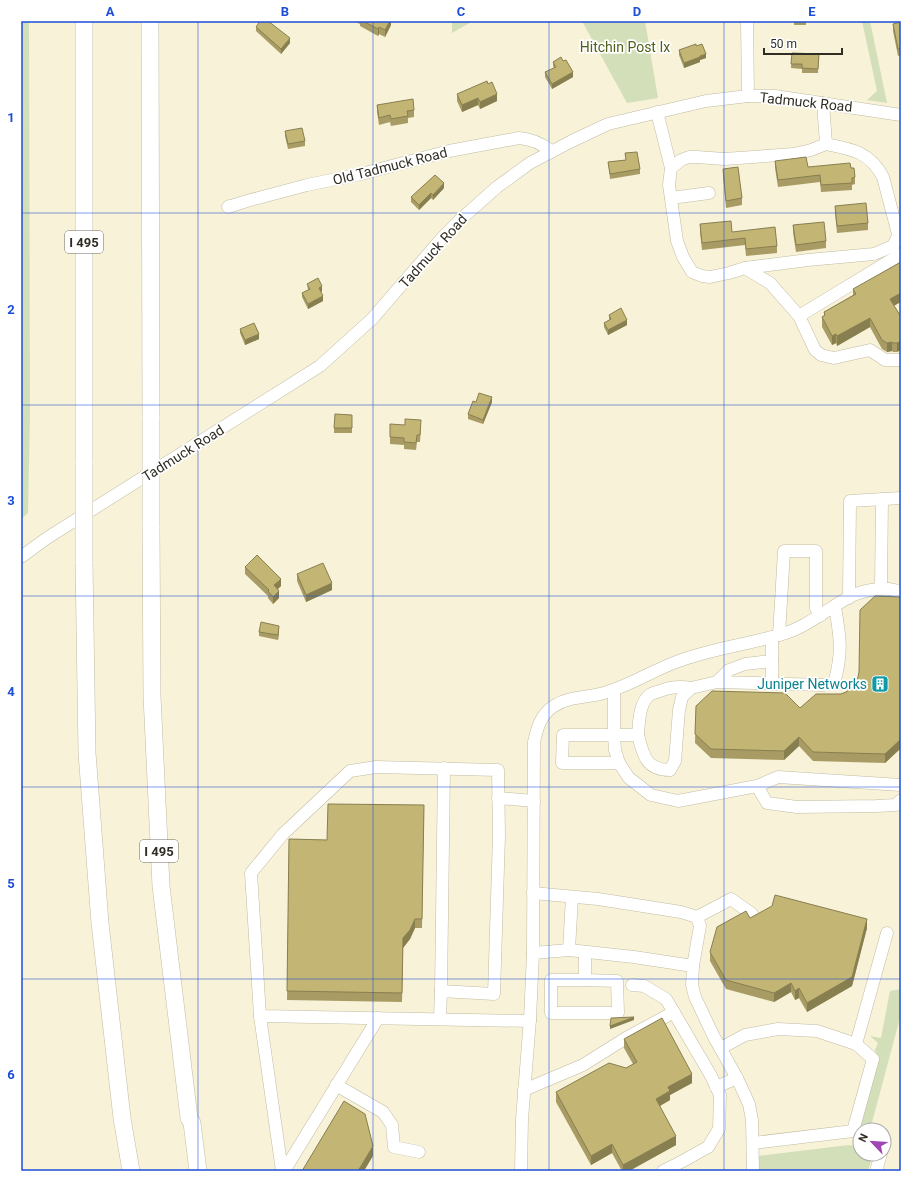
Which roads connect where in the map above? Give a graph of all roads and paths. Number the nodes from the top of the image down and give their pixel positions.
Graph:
1 (84, 21) edge
2 (150, 21) edge
3 (747, 21) edge
4 (748, 96) junction
5 (823, 103) junction
6 (657, 112) junction
7 (901, 115) edge
8 (826, 144) junction
9 (552, 151) junction
10 (671, 168) junction
11 (709, 193) dead end
12 (671, 198) junction
13 (229, 206) dead end
14 (899, 239) edge
15 (901, 254) edge
16 (745, 268) junction
17 (799, 316) junction
18 (901, 360) edge
19 (901, 498) edge
20 (882, 499) junction
21 (21, 557) edge
22 (881, 589) junction
23 (901, 593) edge
24 (848, 598) junction
25 (835, 607) junction
26 (820, 616) junction
27 (775, 636) junction
28 (772, 661) junction
29 (717, 682) junction
30 (772, 683) junction
31 (691, 688) junction
32 (614, 690) junction
33 (638, 735) junction
34 (614, 736) junction
35 (619, 763) junction
36 (444, 768) junction
37 (901, 785) edge
38 (757, 786) junction
39 (498, 798) junction
40 (901, 800) edge
41 (534, 801) junction
42 (533, 893) junction
43 (572, 897) junction
44 (752, 914) dead end
45 (697, 918) junction
46 (887, 933) dead end
47 (569, 950) junction
48 (586, 952) junction
49 (533, 953) junction
50 (693, 966) junction
51 (585, 980) junction
52 (632, 985) dead end
53 (441, 991) junction
54 (674, 1012) junction
55 (260, 1016) junction
56 (378, 1018) junction
57 (440, 1019) junction
58 (530, 1021) junction
59 (856, 1044) junction
60 (721, 1048) junction
61 (738, 1078) junction
62 (336, 1085) junction
63 (716, 1087) junction
64 (524, 1090) junction
65 (753, 1143) junction
66 (419, 1152) dead end
67 (131, 1171) edge
68 (198, 1171) edge
69 (283, 1171) edge
70 (521, 1171) edge
71 (663, 1171) edge
72 (753, 1171) edge

1 - 67 highway, I 495, bridge
2 - 68 highway, I 495, bridge
3 - 4 street
4 - 5 street, Tadmuck Road
4 - 6 street, Tadmuck Road
5 - 7 street, Tadmuck Road
5 - 8 street
6 - 9 street, Tadmuck Road
6 - 10 street
8 - 10 street
8 - 14 street
9 - 13 street, Old Tadmuck Road
9 - 21 street, Tadmuck Road
10 - 12 street
11 - 12 street
12 - 16 street
14 - 16 street
15 - 17 street
16 - 17 street
17 - 18 street
19 - 20 street
20 - 22 street
20 - 24 street
22 - 23 street
22 - 24 street
24 - 25 street
25 - 26 street
25 - 30 street
26 - 27 street
26 - 27 street
27 - 28 street
27 - 32 street
28 - 29 street
28 - 30 street
29 - 30 street
29 - 31 street
31 - 33 street
31 - 33 street
32 - 34 street
32 - 41 street
33 - 34 street
34 - 35 street
34 - 35 street
35 - 38 street
36 - 39 street
36 - 53 street
36 - 55 street
37 - 38 street
38 - 40 street
39 - 41 street
39 - 53 street
41 - 42 street
42 - 43 street
42 - 49 street
43 - 45 street
43 - 47 street
44 - 45 street
45 - 50 street
46 - 59 street
47 - 48 street
47 - 49 street
48 - 50 street
48 - 51 street
49 - 58 street
50 - 60 street
51 - 51 street
52 - 54 street
53 - 57 street
54 - 63 street
54 - 64 street
55 - 56 street
55 - 69 street
56 - 57 street
56 - 62 street
57 - 58 street
58 - 64 street
59 - 60 street
59 - 65 street
60 - 61 street
61 - 63 street
61 - 65 street
62 - 66 street
62 - 69 street
63 - 71 street
64 - 70 street
65 - 72 street

